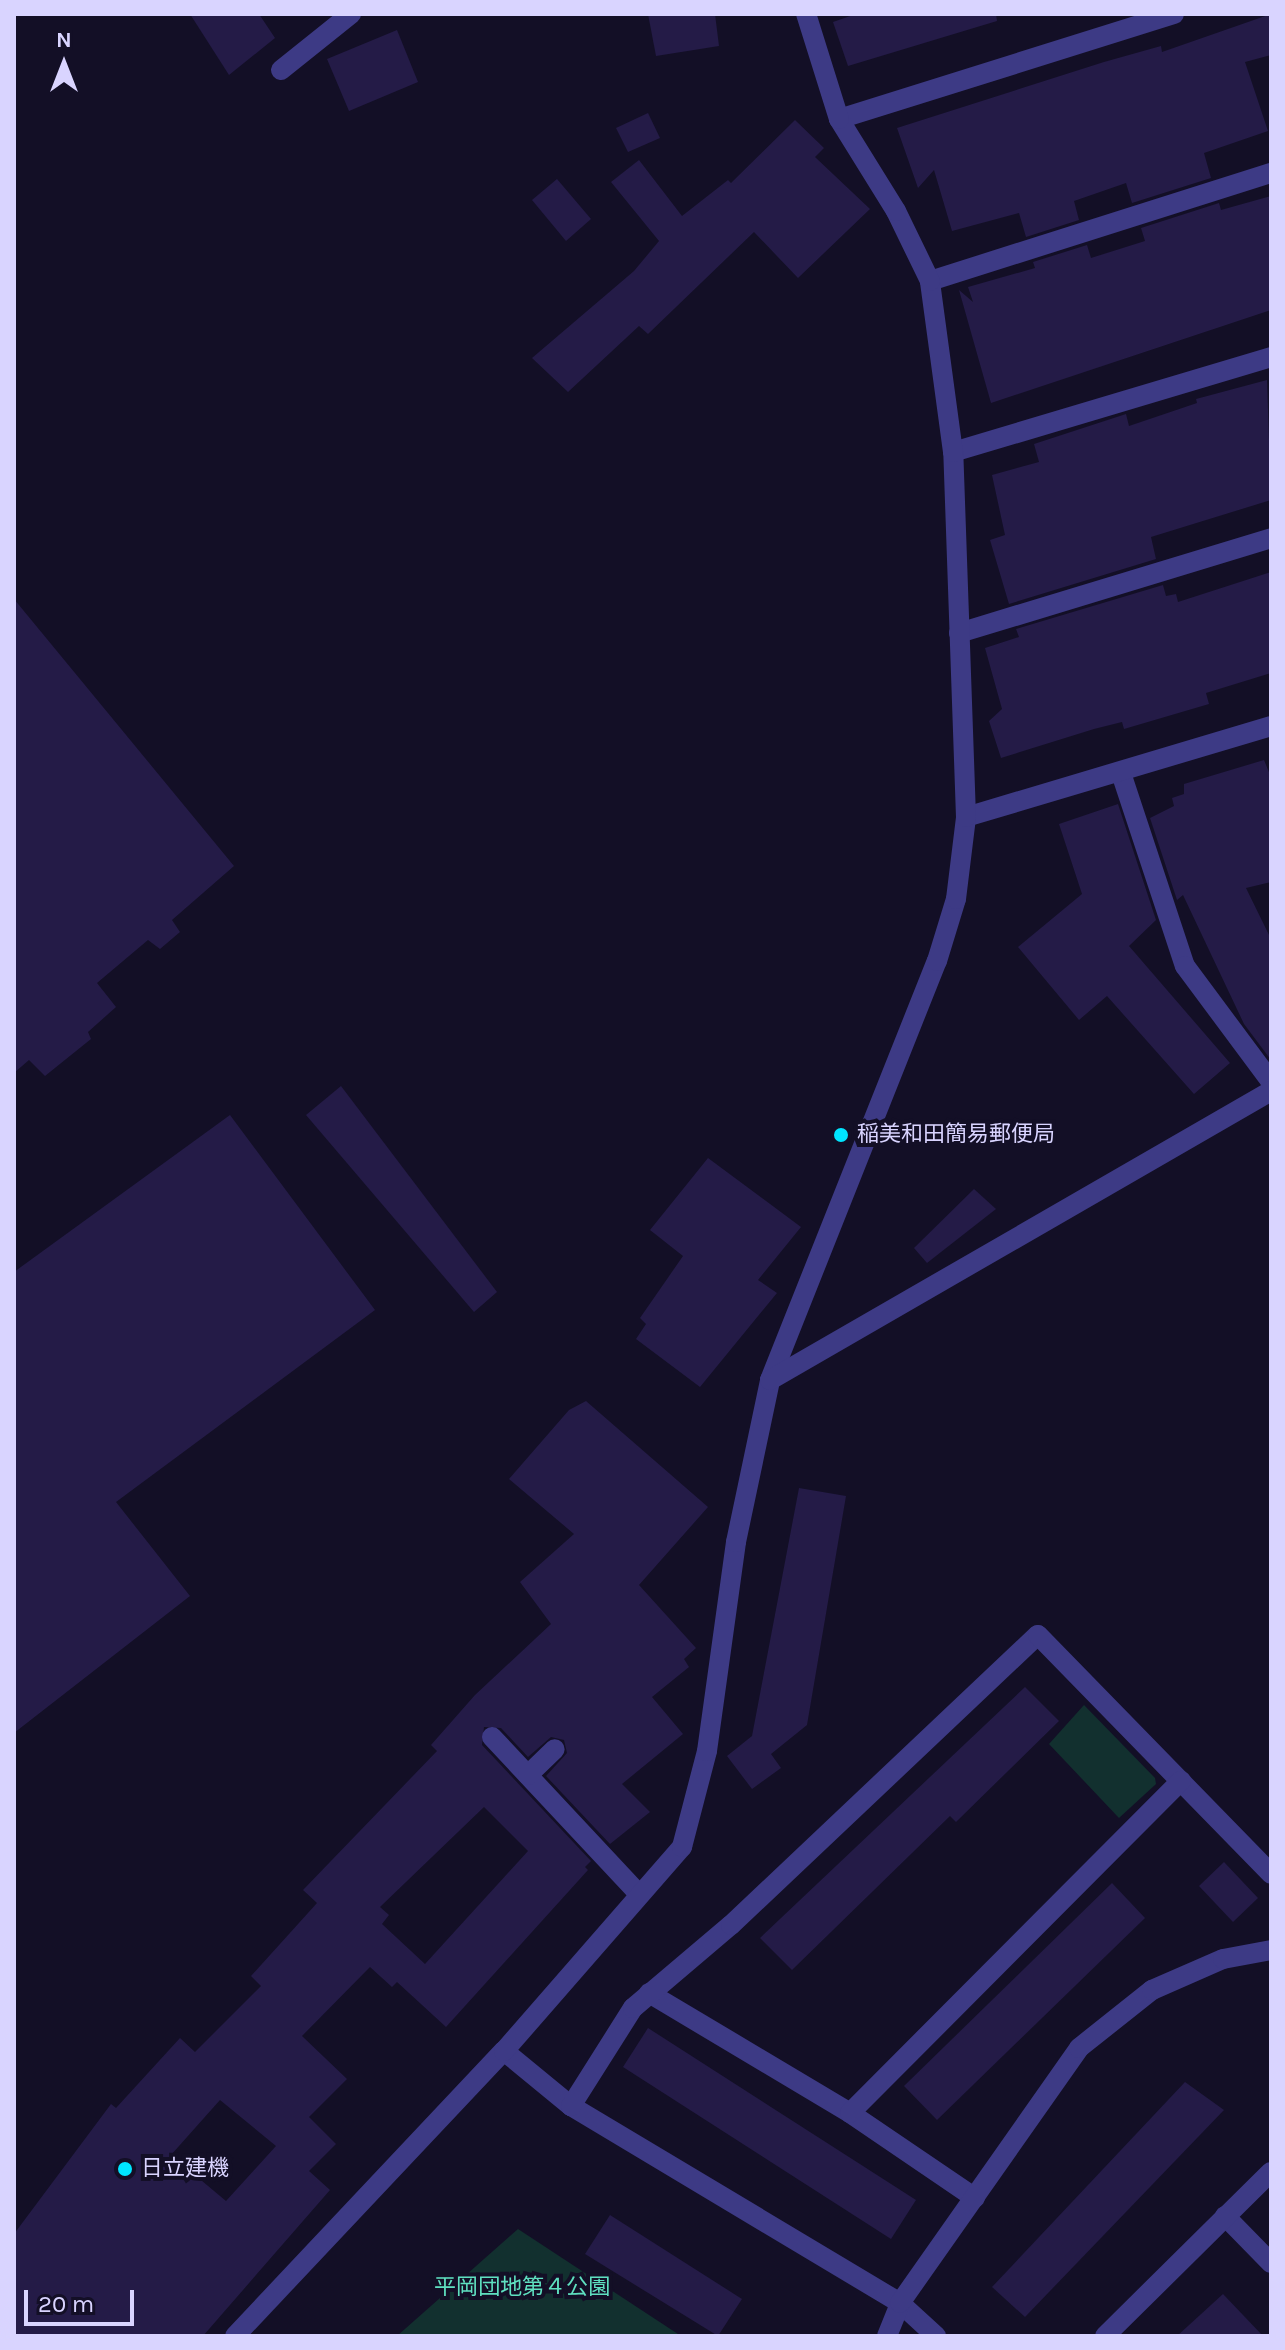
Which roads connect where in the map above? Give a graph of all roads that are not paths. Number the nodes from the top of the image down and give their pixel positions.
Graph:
1 (351, 14) edge
2 (806, 14) edge
3 (1174, 14) edge
4 (281, 70) dead end
5 (839, 119) junction
6 (1271, 173) edge
7 (930, 281) junction
8 (1271, 357) edge
9 (953, 452) junction
10 (1271, 538) edge
11 (959, 633) junction
12 (1271, 726) edge
13 (1121, 773) junction
14 (966, 817) junction
15 (1271, 1082) edge
16 (1271, 1091) edge
17 (770, 1380) junction
18 (492, 1737) dead end
19 (555, 1749) dead end
20 (528, 1775) junction
21 (1181, 1781) junction
22 (1271, 1874) edge
23 (640, 1895) junction
24 (1271, 1950) edge
25 (649, 1993) junction
26 (504, 2051) junction
27 (571, 2106) junction
28 (850, 2113) junction
29 (1271, 2172) edge
30 (975, 2198) junction
31 (1225, 2216) junction
32 (1271, 2263) edge
33 (900, 2303) junction
34 (235, 2336) edge
35 (887, 2336) edge
36 (936, 2336) edge
37 (1105, 2336) edge

1 - 4 street
2 - 5 street
3 - 5 street
5 - 7 street
6 - 7 street
7 - 9 street
8 - 9 street
9 - 11 street
10 - 11 street
11 - 14 street
12 - 13 street
13 - 14 street
13 - 15 street
14 - 17 street
16 - 17 street
17 - 23 street
18 - 20 street
19 - 20 street
20 - 23 street
21 - 22 street
21 - 25 street
21 - 28 street
23 - 26 street
24 - 30 street
25 - 27 street
25 - 28 street
26 - 27 street
26 - 34 street
27 - 33 street
28 - 30 street
29 - 31 street
30 - 33 street
31 - 32 street
31 - 37 street
33 - 35 street
33 - 36 street

